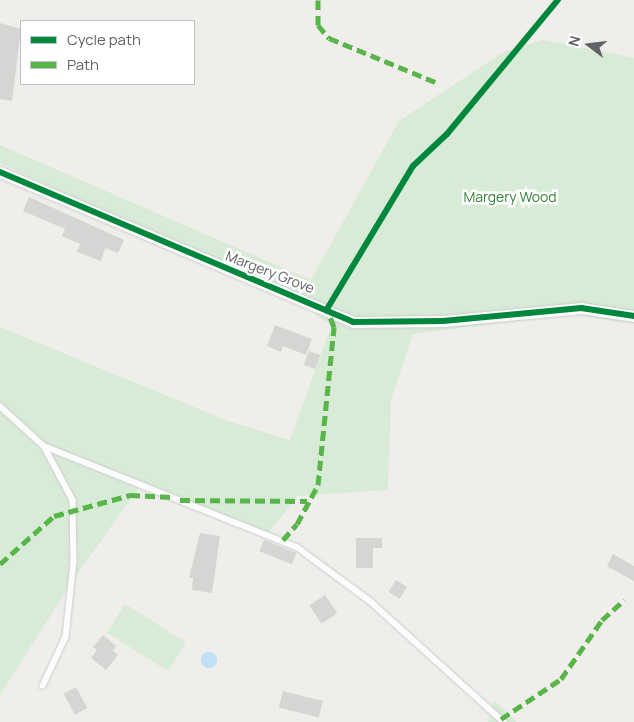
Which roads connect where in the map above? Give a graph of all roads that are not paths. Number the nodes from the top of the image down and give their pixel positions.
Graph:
1 (0, 172) edge
2 (634, 316) edge
3 (0, 406) edge
4 (44, 446) junction
5 (43, 686) dead end
6 (504, 722) edge

1 - 2 street, Margery Grove
3 - 4 lane
4 - 5 lane
4 - 6 lane

